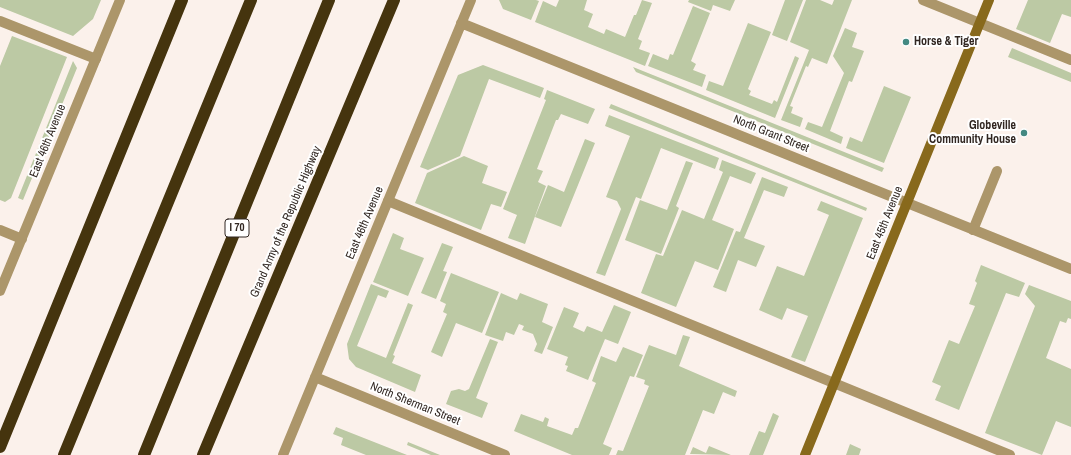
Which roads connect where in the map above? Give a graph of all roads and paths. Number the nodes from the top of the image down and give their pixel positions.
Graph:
1 (120, 0) edge
2 (182, 0) edge
3 (251, 0) edge
4 (329, 0) edge
5 (394, 0) edge
6 (471, 0) edge
7 (923, 0) edge
8 (989, 0) edge
9 (0, 21) edge
10 (461, 23) junction
11 (980, 23) junction
12 (96, 58) junction
13 (1071, 60) edge
14 (997, 171) dead end
15 (388, 201) junction
16 (907, 203) junction
17 (0, 230) edge
18 (973, 230) junction
19 (22, 239) junction
20 (1071, 269) edge
21 (0, 292) edge
22 (315, 377) junction
23 (29, 378) junction
24 (834, 383) junction
25 (0, 432) edge
26 (0, 447) edge
27 (64, 455) edge
28 (144, 455) edge
29 (203, 455) edge
30 (283, 455) edge
31 (504, 455) edge
32 (805, 455) edge
33 (1010, 455) edge

1 - 12 street, East 46th Avenue
2 - 23 highway
3 - 27 highway
4 - 28 highway, I 70
5 - 29 highway, Grand Army of the Republic Highway
6 - 10 street, East 46th Avenue
7 - 11 street
8 - 11 street, East 45th Avenue
9 - 12 street
10 - 15 street, East 46th Avenue
10 - 16 street, North Grant Street
11 - 13 street
11 - 16 street, East 45th Avenue
12 - 19 street, East 46th Avenue
14 - 18 street
15 - 22 street, East 46th Avenue
15 - 24 street
16 - 18 street, North Grant Street
16 - 24 street, East 45th Avenue
17 - 19 street
18 - 20 street, North Grant Street
19 - 21 street, East 46th Avenue
22 - 30 street, East 46th Avenue
22 - 31 street, North Sherman Street
23 - 25 highway
23 - 26 highway
24 - 32 street, East 45th Avenue
24 - 33 street

